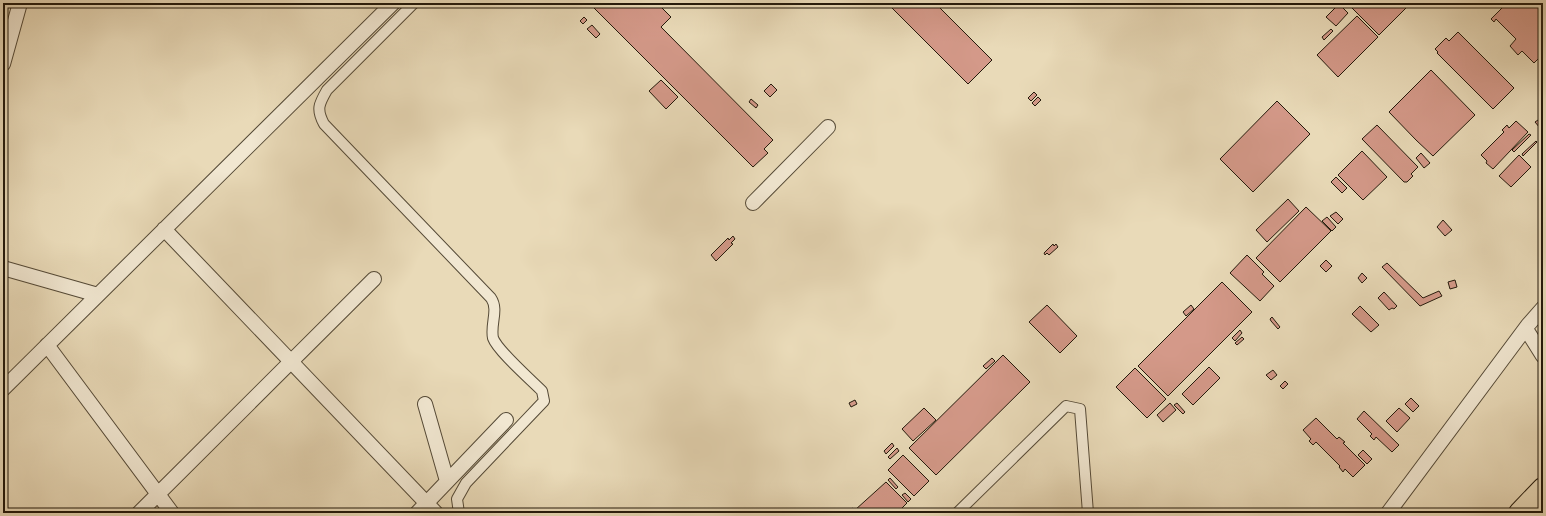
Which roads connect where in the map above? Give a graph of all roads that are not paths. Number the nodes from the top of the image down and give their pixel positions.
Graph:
1 (20, 3) edge
2 (393, 3) edge
3 (414, 3) edge
4 (3, 64) edge
5 (828, 126) dead end
6 (753, 203) dead end
7 (164, 229) junction
8 (3, 268) edge
9 (374, 279) dead end
10 (98, 295) junction
11 (1543, 308) edge
12 (1526, 328) junction
13 (47, 345) junction
14 (1543, 356) edge
15 (291, 361) junction
16 (3, 389) edge
17 (425, 404) dead end
18 (506, 420) dead end
19 (447, 482) junction
20 (1543, 489) edge
21 (158, 494) junction
22 (426, 510) edge
23 (138, 513) edge
24 (172, 513) edge
25 (459, 513) edge
26 (957, 513) edge
27 (1088, 513) edge
28 (1388, 513) edge
29 (1520, 513) edge

1 - 4 street
2 - 7 street
3 - 25 street
5 - 6 street
7 - 10 street
7 - 15 street
8 - 10 street
9 - 15 street
10 - 13 street
11 - 12 street
12 - 14 street
12 - 28 street
13 - 16 street
13 - 21 street
15 - 21 street
15 - 22 street
17 - 19 street
18 - 19 street
19 - 22 street
20 - 29 main road
21 - 23 street
21 - 24 street
26 - 27 street

